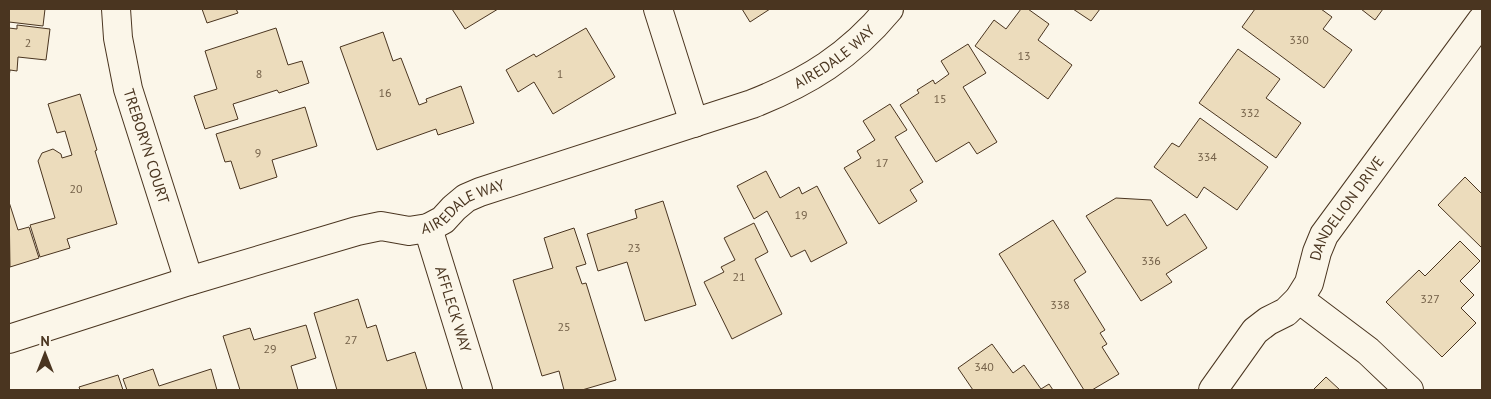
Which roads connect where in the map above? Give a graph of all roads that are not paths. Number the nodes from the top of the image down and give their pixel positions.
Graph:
1 (116, 9) edge
2 (658, 9) edge
3 (889, 9) edge
4 (1482, 20) edge
5 (694, 123) junction
6 (428, 228) junction
7 (190, 281) junction
8 (1299, 299) junction
9 (9, 339) edge
10 (478, 390) edge
11 (1213, 390) edge
12 (1409, 390) edge

1 - 7 street, TREBORYN COURT
2 - 5 street
3 - 5 street, AIREDALE WAY
4 - 8 street, DANDELION DRIVE
5 - 6 street, AIREDALE WAY
6 - 7 street, AIREDALE WAY
6 - 10 street, AFFLECK WAY
7 - 9 street, AIREDALE WAY
8 - 11 street, DANDELION DRIVE
8 - 12 street

